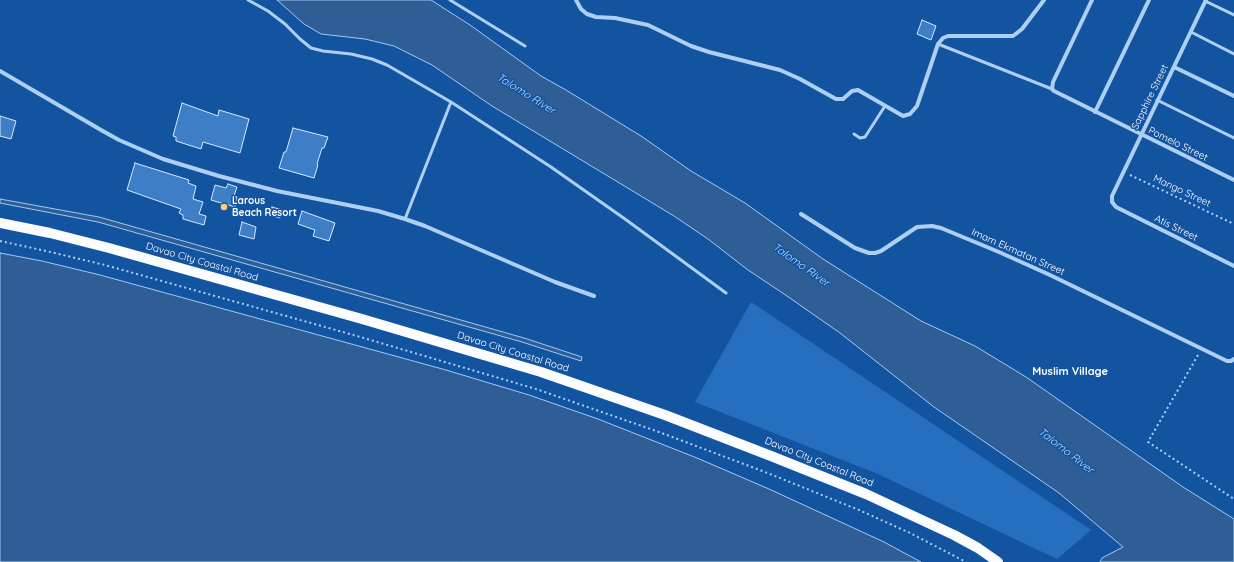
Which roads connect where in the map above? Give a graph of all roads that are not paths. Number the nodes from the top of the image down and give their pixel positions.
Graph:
1 (248, 0) edge
2 (450, 0) edge
3 (576, 0) edge
4 (1044, 0) edge
5 (1092, 0) edge
6 (1149, 0) edge
7 (1206, 1) edge
8 (1234, 15) edge
9 (1191, 32) junction
10 (938, 44) junction
11 (525, 46) dead end
12 (1234, 54) edge
13 (1174, 67) junction
14 (0, 71) edge
15 (1052, 89) junction
16 (1234, 96) edge
17 (1157, 100) junction
18 (451, 102) junction
19 (886, 106) junction
20 (1095, 112) junction
21 (854, 134) dead end
22 (1141, 134) junction
23 (1234, 138) edge
24 (1234, 180) edge
25 (1112, 202) joint
26 (801, 214) dead end
27 (405, 219) junction
28 (0, 223) edge
29 (1234, 266) edge
30 (726, 293) dead end
31 (594, 296) dead end
32 (1232, 360) edge
33 (998, 562) edge

1 - 18 lane
2 - 11 lane
3 - 19 street
4 - 10 street
5 - 15 street
6 - 20 street
7 - 8 lane
7 - 9 street, Sapphire Street
9 - 12 lane
9 - 13 street, Sapphire Street
10 - 15 lane
10 - 19 street
13 - 16 street
13 - 17 street, Sapphire Street
14 - 27 street
15 - 20 street, Pomelo Street
17 - 22 street, Sapphire Street
17 - 23 lane
18 - 27 lane
18 - 30 lane
19 - 21 lane
20 - 22 street, Pomelo Street
22 - 24 street, Pomelo Street
22 - 25 street, Sapphire Street
25 - 29 street, Atis Street
26 - 32 street, Imam Ekmatan Street
27 - 31 street
28 - 33 main road, Davao City Coastal Road

